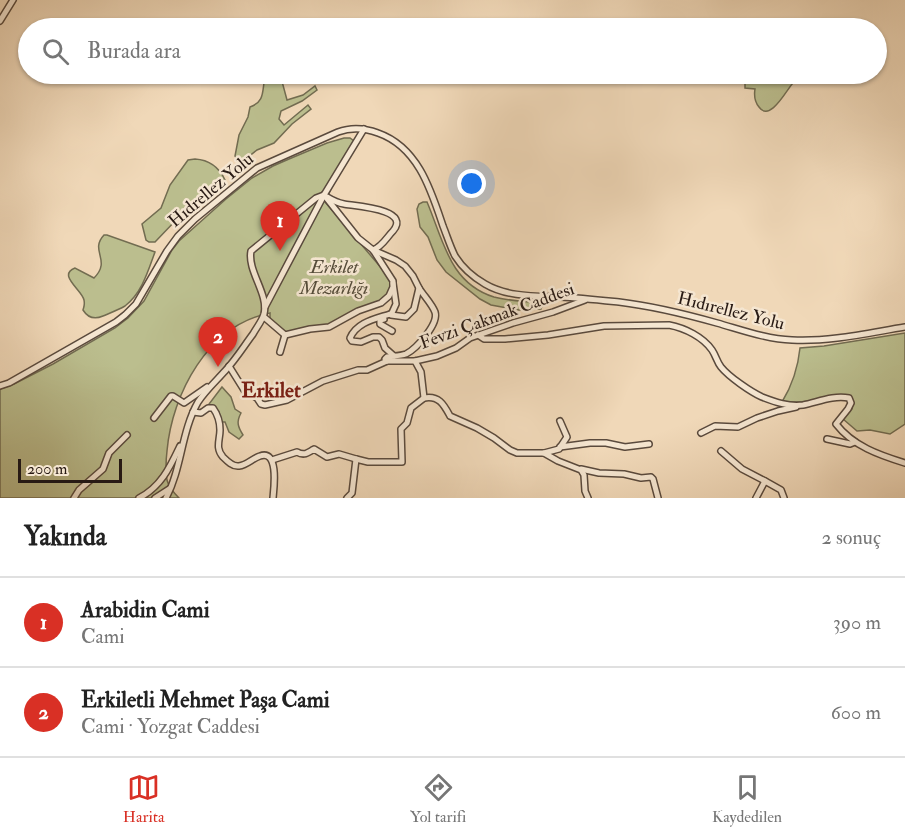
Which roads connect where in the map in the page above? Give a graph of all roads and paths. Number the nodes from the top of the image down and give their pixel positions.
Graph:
1 (14, 0) edge
2 (0, 21) edge
3 (364, 129) junction
4 (324, 195) junction
5 (373, 250) junction
6 (393, 283) junction
7 (419, 288) junction
8 (586, 299) junction
9 (265, 307) junction
10 (414, 309) junction
11 (391, 315) junction
12 (264, 317) junction
13 (414, 320) dead end
14 (905, 327) edge
15 (392, 331) dead end
16 (285, 335) junction
17 (478, 335) junction
18 (280, 352) dead end
19 (394, 356) junction
20 (387, 361) junction
21 (415, 361) junction
22 (229, 366) junction
23 (0, 386) edge
24 (210, 386) junction
25 (424, 398) junction
26 (802, 405) junction
27 (193, 412) junction
28 (154, 418) dead end
29 (560, 421) dead end
30 (701, 433) dead end
31 (128, 435) dead end
32 (827, 439) dead end
33 (184, 440) junction
34 (855, 442) junction
35 (649, 444) dead end
36 (560, 447) junction
37 (721, 451) dead end
38 (544, 453) junction
39 (356, 459) junction
40 (272, 460) junction
41 (905, 463) edge
42 (579, 470) junction
43 (765, 481) junction
44 (171, 488) junction
45 (74, 498) edge
46 (140, 498) edge
47 (155, 498) edge
48 (166, 498) edge
49 (273, 498) edge
50 (347, 498) edge
51 (588, 498) edge
52 (658, 498) edge
53 (756, 498) edge
54 (784, 498) edge

1 - 2 street
3 - 4 street
3 - 8 street, Hıdrellez Yolu
3 - 23 street, Hıdrellez Yolu
4 - 5 street
4 - 5 street
4 - 9 street
4 - 9 street
5 - 6 street
5 - 7 street
6 - 11 street
6 - 16 street
7 - 10 street
7 - 19 street
8 - 14 street, Hıdırellez Yolu
8 - 17 street, Fevzi Çakmak Caddesi
9 - 12 street
10 - 11 street
10 - 13 street
11 - 15 street
11 - 19 street
12 - 16 street
12 - 22 street
16 - 18 street
17 - 21 street, Fevzi Çakmak Caddesi
17 - 26 street
19 - 20 street
20 - 21 street, Fevzi Çakmak Caddesi
20 - 22 street, Fevzi Çakmak Caddesi
21 - 25 street
22 - 24 street
24 - 27 street
24 - 28 street
25 - 38 street
25 - 39 street
26 - 30 street
26 - 34 street
27 - 33 street
27 - 40 street
29 - 36 street
31 - 45 street
32 - 34 street
33 - 44 street
33 - 46 street
34 - 41 street
35 - 36 street
36 - 38 street
37 - 43 street
38 - 42 street
39 - 40 street
39 - 50 street
40 - 49 street
42 - 51 street
42 - 52 street
43 - 53 street
43 - 54 street
44 - 47 street
44 - 48 street

